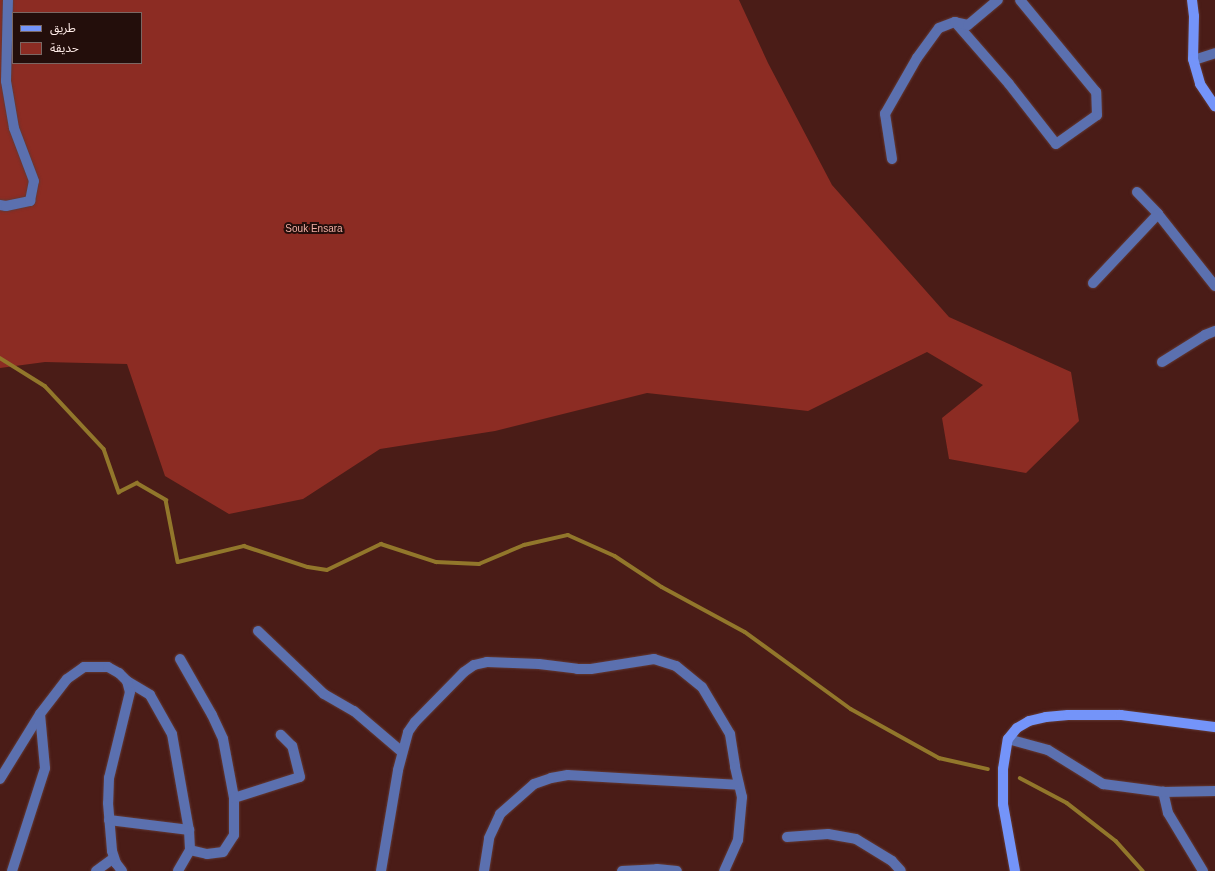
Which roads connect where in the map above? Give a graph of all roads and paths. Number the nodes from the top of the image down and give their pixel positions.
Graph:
1 (8, 0) edge
2 (998, 0) edge
3 (1020, 0) edge
4 (1192, 0) edge
5 (954, 22) junction
6 (1215, 53) edge
7 (1194, 60) junction
8 (1215, 106) edge
9 (892, 159) dead end
10 (1137, 192) dead end
11 (0, 206) edge
12 (1158, 214) junction
13 (1093, 283) dead end
14 (1215, 286) edge
15 (1215, 331) edge
16 (1162, 362) dead end
17 (258, 631) dead end
18 (180, 659) dead end
19 (127, 681) junction
20 (40, 714) junction
21 (1215, 727) edge
22 (281, 735) dead end
23 (1008, 738) junction
24 (402, 752) junction
25 (0, 779) edge
26 (739, 785) junction
27 (1215, 791) edge
28 (1163, 792) junction
29 (234, 798) junction
30 (109, 820) junction
31 (189, 830) junction
32 (787, 837) dead end
33 (190, 850) junction
34 (114, 858) junction
35 (12, 871) edge
36 (96, 871) edge
37 (122, 871) edge
38 (178, 871) edge
39 (381, 871) edge
40 (484, 871) edge
41 (622, 871) edge
42 (676, 871) edge
43 (724, 871) edge
44 (901, 871) edge
45 (1015, 871) edge
46 (1203, 871) edge

1 - 11 street
2 - 5 street
3 - 5 street
4 - 7 main road
5 - 9 street
6 - 7 street
7 - 8 main road
10 - 12 street
12 - 13 street
12 - 14 street
15 - 16 street
17 - 24 street
18 - 29 street
19 - 20 street
19 - 30 street
19 - 31 street
20 - 25 street
20 - 35 street
21 - 23 main road
22 - 29 street
23 - 28 street
23 - 45 main road
24 - 26 street
24 - 39 street
26 - 40 street
26 - 43 street
27 - 28 street
28 - 46 street
29 - 33 street
30 - 31 street
30 - 34 street
31 - 33 street
32 - 44 street
33 - 38 street
34 - 36 street
34 - 37 street
41 - 42 street

